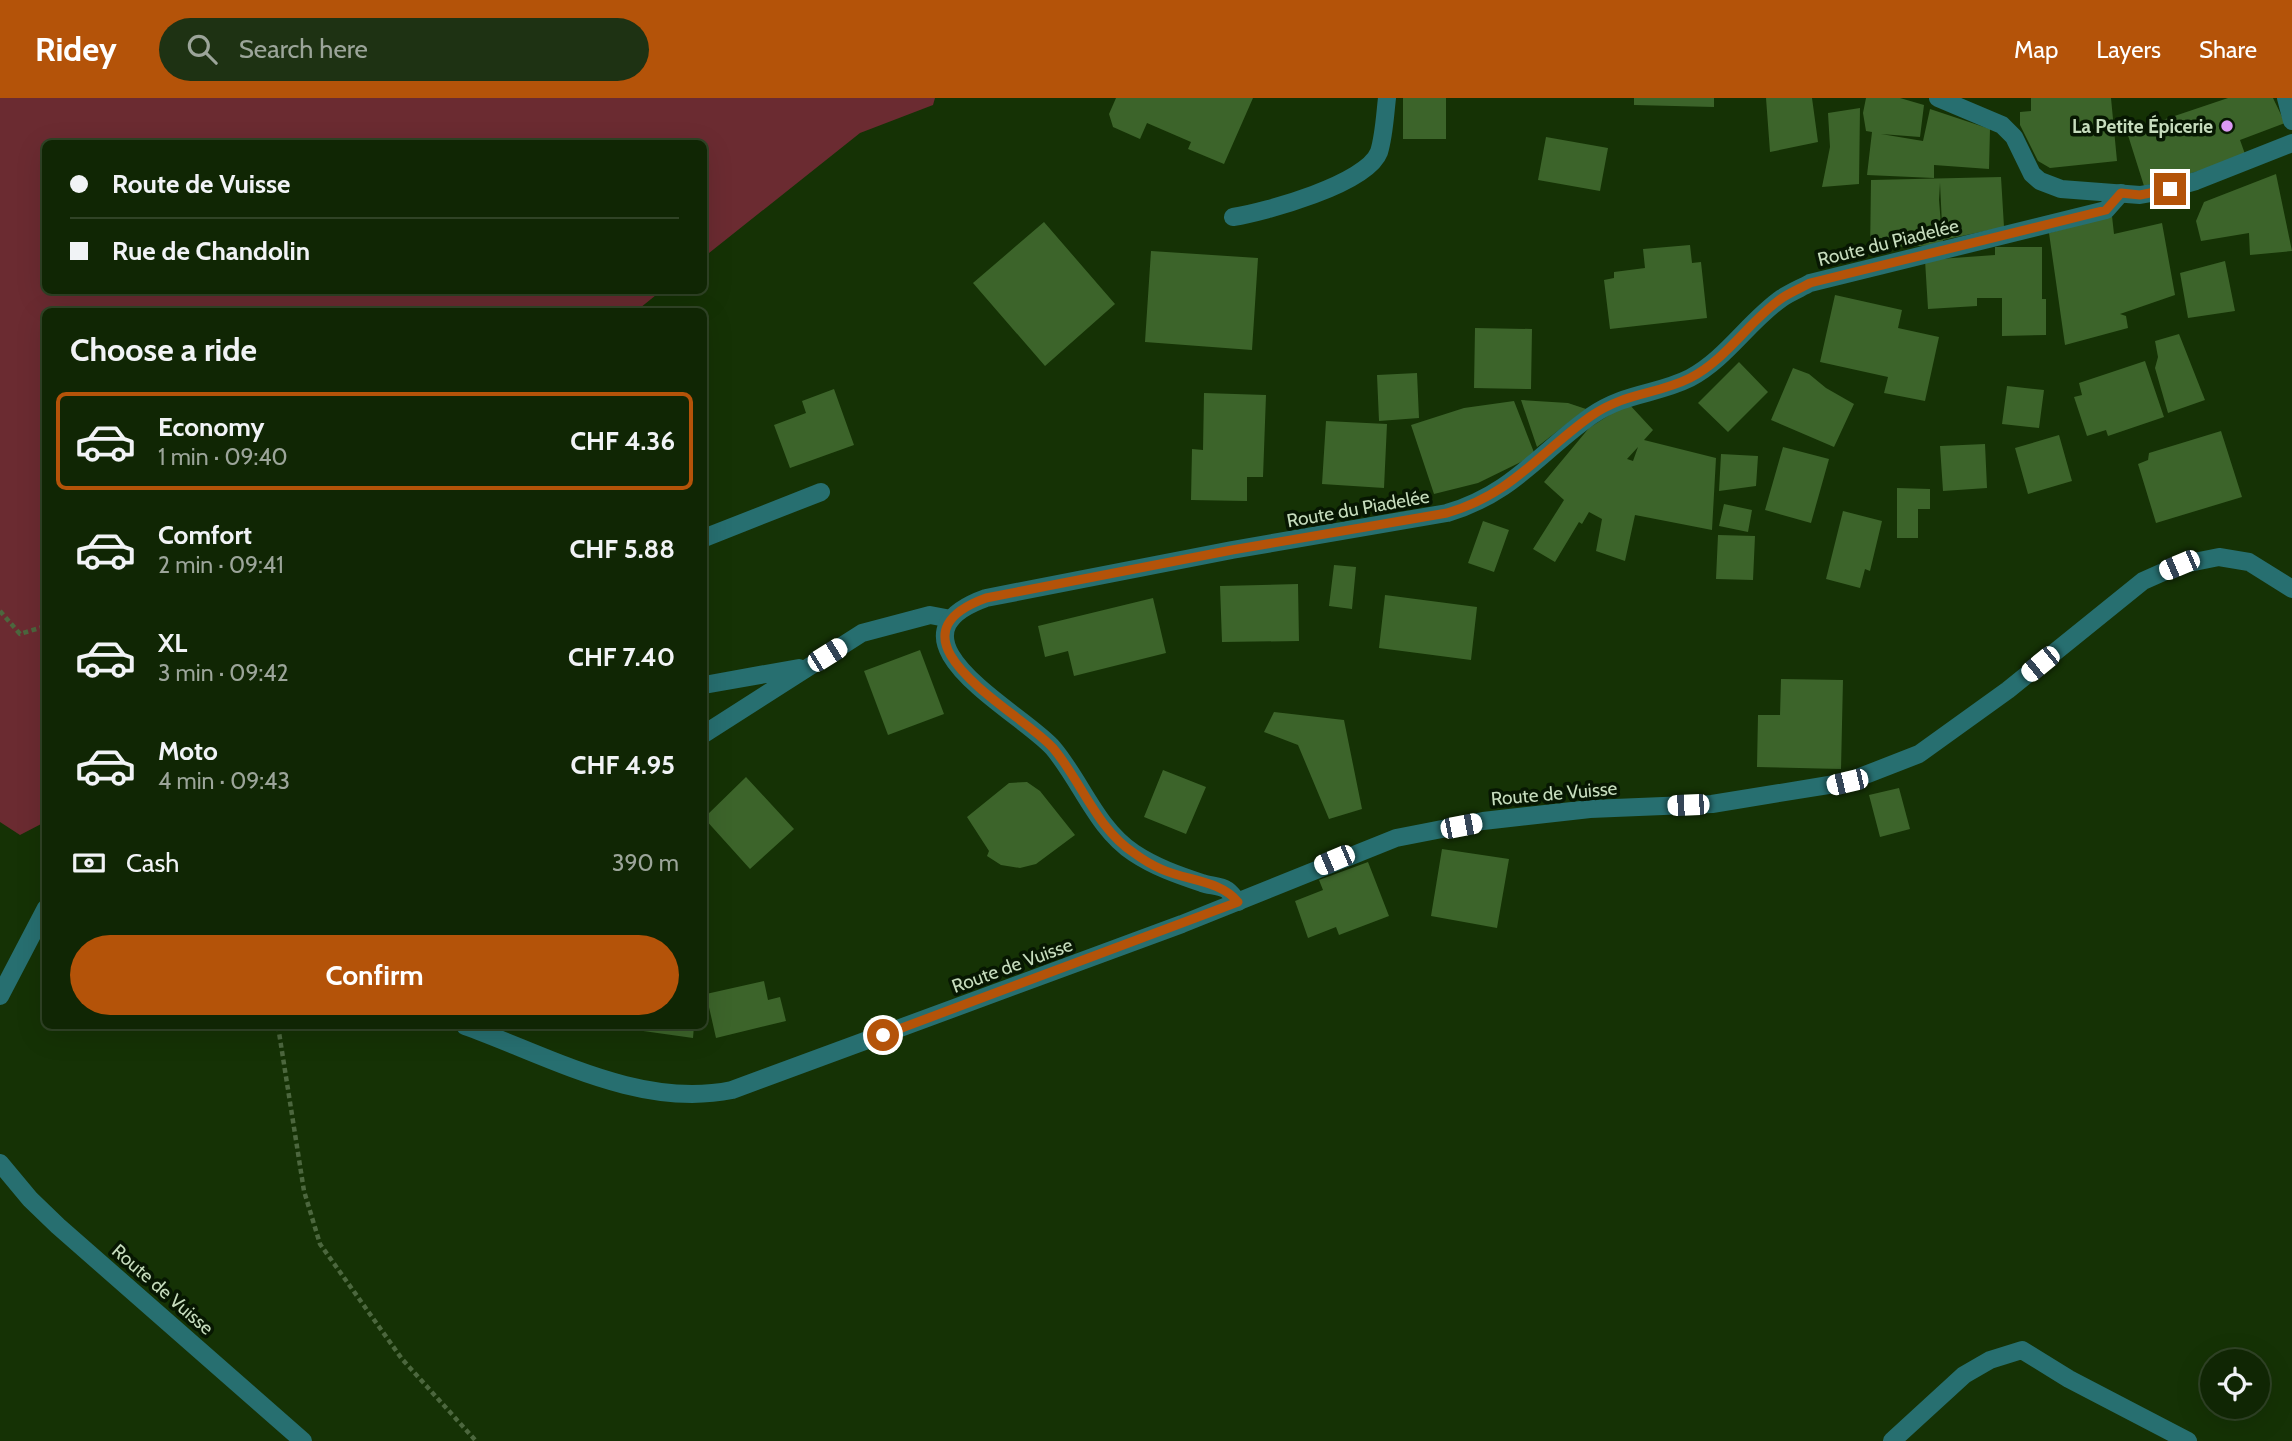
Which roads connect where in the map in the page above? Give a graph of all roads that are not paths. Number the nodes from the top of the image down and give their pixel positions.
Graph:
1 (1387, 98) edge
2 (1938, 98) edge
3 (2286, 98) edge
4 (2292, 121) edge
5 (2292, 143) edge
6 (2121, 193) junction
7 (1233, 217) dead end
8 (821, 492) dead end
9 (707, 537) edge
10 (2292, 589) edge
11 (951, 619) junction
12 (809, 667) junction
13 (707, 684) edge
14 (707, 732) edge
15 (1238, 902) junction
16 (42, 916) edge
17 (0, 996) edge
18 (473, 1029) edge
19 (0, 1163) edge
20 (303, 1441) edge
21 (1892, 1441) edge
22 (2188, 1441) edge

1 - 7 street
2 - 6 street
3 - 4 street
5 - 6 street
6 - 11 street, Route du Piadelée
8 - 9 street
10 - 15 street, Route de Vuisse
11 - 12 street
11 - 15 street
12 - 13 street
12 - 14 street
15 - 18 street, Route de Vuisse
16 - 17 street
19 - 20 street, Route de Vuisse
21 - 22 street

